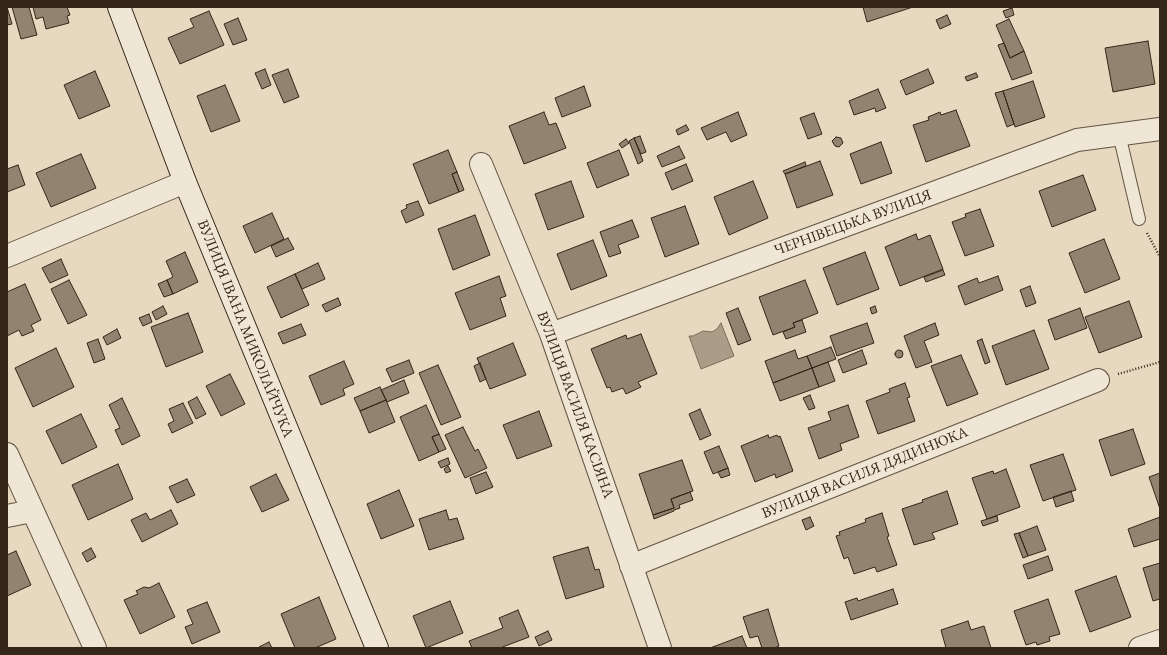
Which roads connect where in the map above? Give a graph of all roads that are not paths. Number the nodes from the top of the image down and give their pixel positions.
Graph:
1 (119, 7) edge
2 (1160, 129) edge
3 (1119, 134) junction
4 (481, 164) dead end
5 (185, 182) junction
6 (1139, 219) road end
7 (7, 256) edge
8 (551, 334) junction
9 (1098, 380) road end
10 (7, 454) edge
11 (32, 511) junction
12 (7, 516) edge
13 (631, 566) junction
14 (1160, 641) edge
15 (95, 648) edge
16 (377, 648) edge
17 (660, 648) edge
18 (1140, 648) edge

1 - 5 street, ВУЛИЦЯ ІВАНА МИКОЛАЙЧУКА
2 - 3 street, ЧЕРНІВЕЦЬКА ВУЛИЦЯ
3 - 6 lane
3 - 8 street, ЧЕРНІВЕЦЬКА ВУЛИЦЯ
4 - 8 street, ВУЛИЦЯ ВАСИЛЯ КАСІЯНА
5 - 7 street
5 - 16 street, ВУЛИЦЯ ІВАНА МИКОЛАЙЧУКА
8 - 13 street, ВУЛИЦЯ ВАСИЛЯ КАСІЯНА
9 - 13 street, ВУЛИЦЯ ВАСИЛЯ ДЯДИНЮКА
10 - 11 street
11 - 12 street
11 - 15 street
13 - 17 street, ВУЛИЦЯ ВАСИЛЯ КАСІЯНА
14 - 18 street

